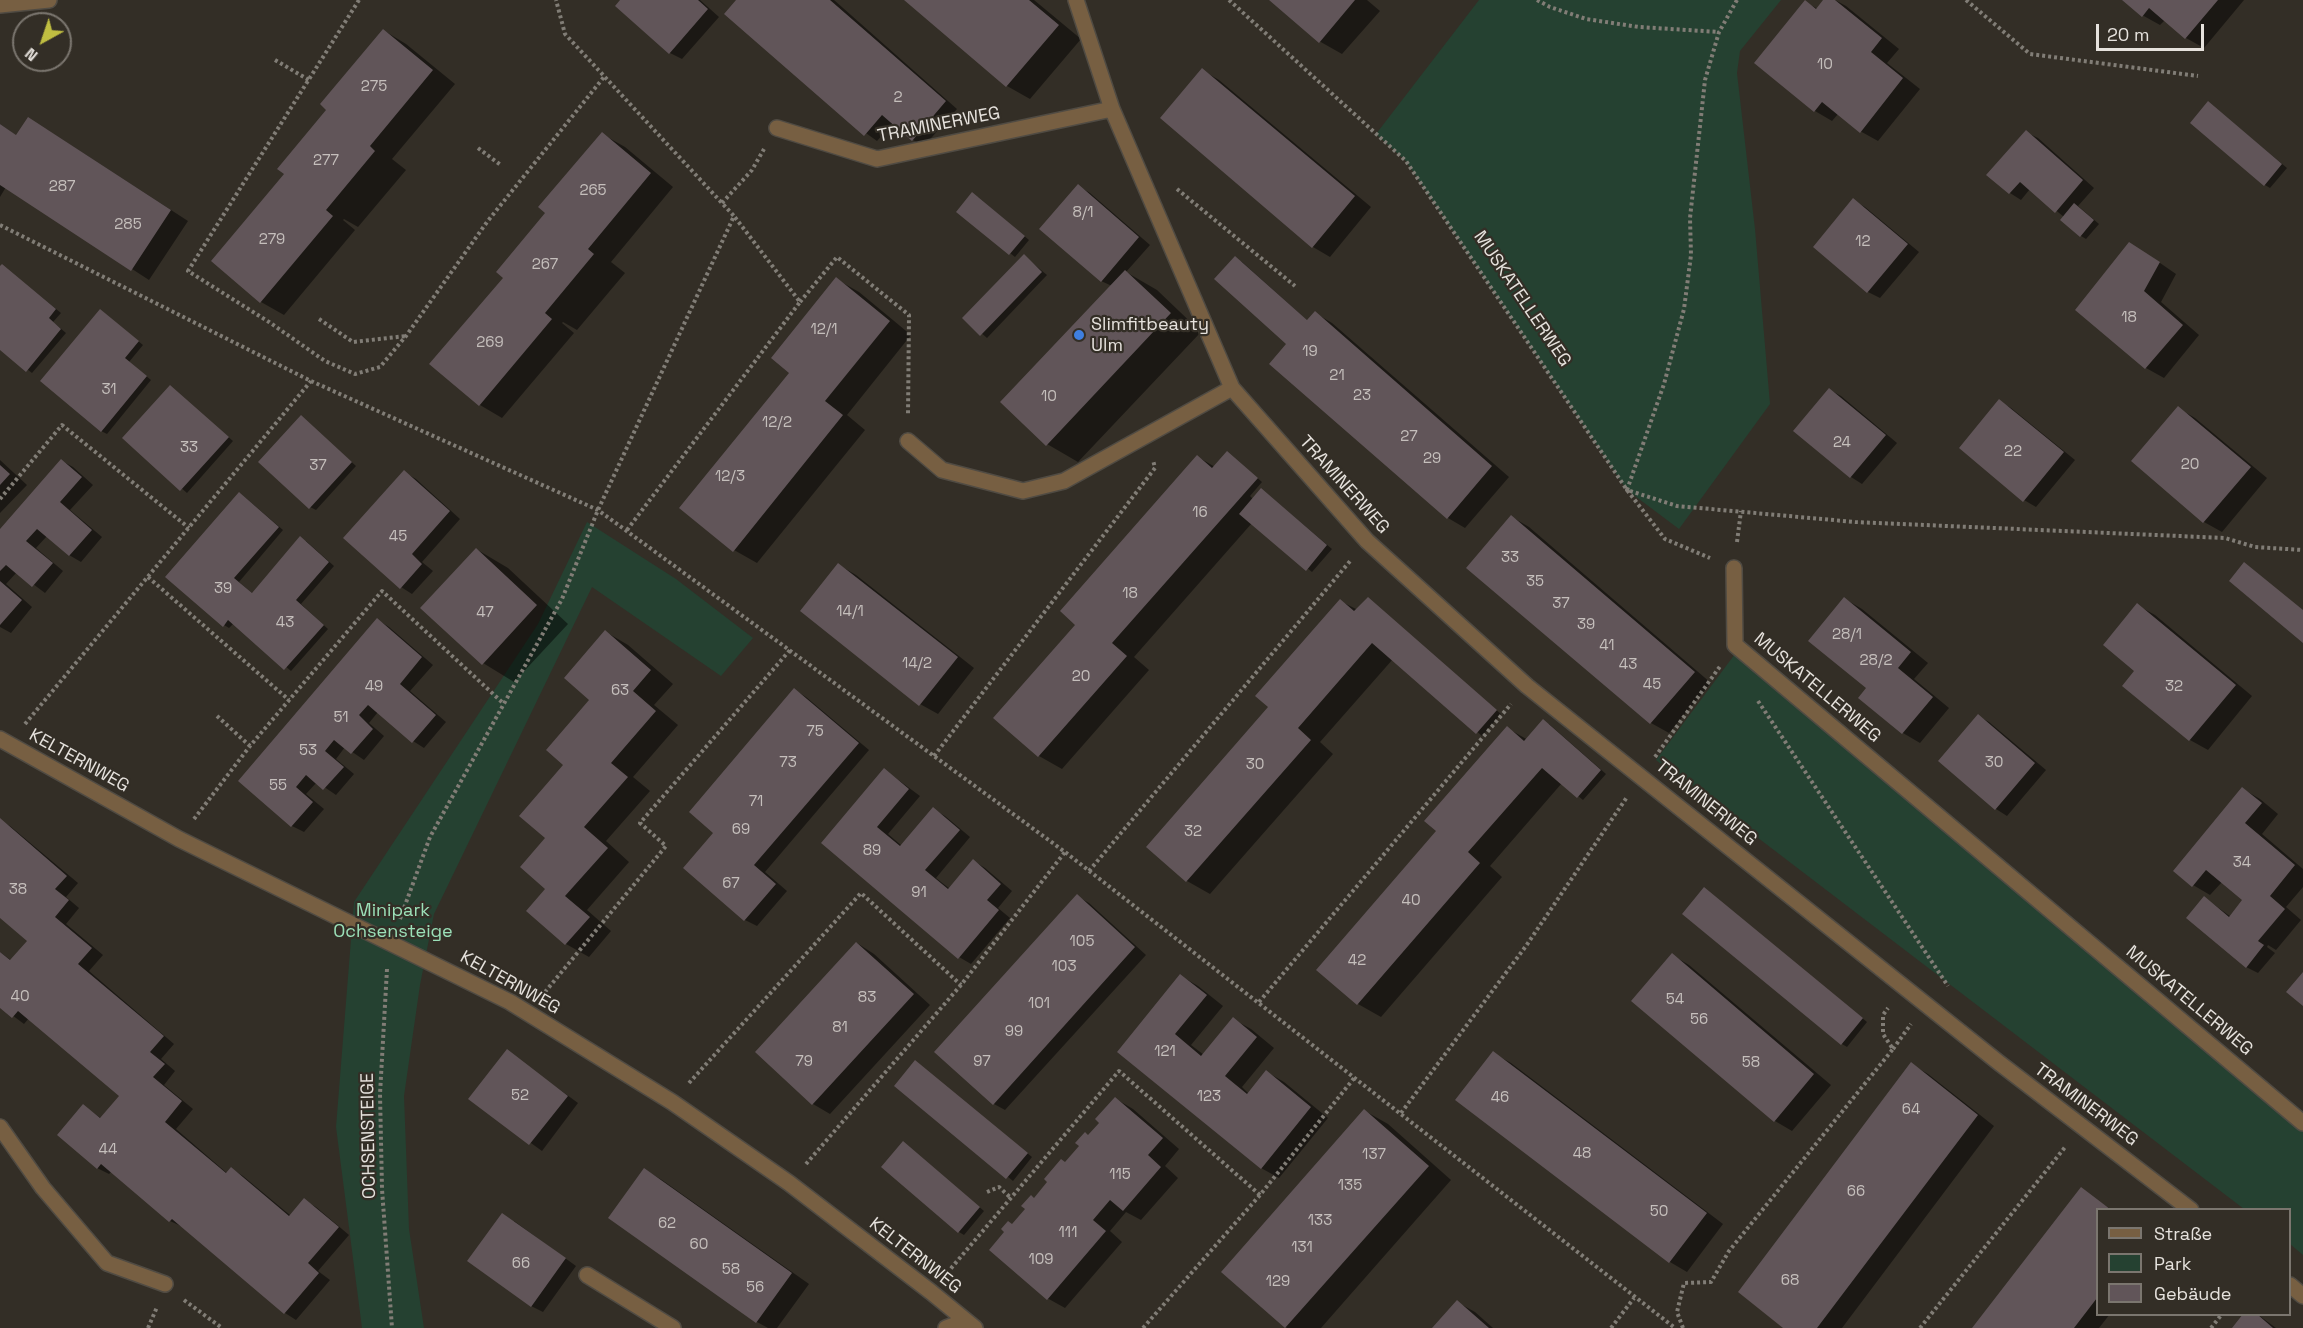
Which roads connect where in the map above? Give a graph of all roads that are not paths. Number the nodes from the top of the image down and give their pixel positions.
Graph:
1 (49, 0) edge
2 (1076, 0) edge
3 (0, 5) edge
4 (1112, 110) junction
5 (777, 128) dead end
6 (1232, 388) junction
7 (908, 441) road end
8 (1734, 568) road end
9 (4, 741) edge
10 (2303, 1123) edge
11 (0, 1127) edge
12 (2190, 1208) edge
13 (587, 1275) dead end
14 (165, 1284) road end
15 (2291, 1287) edge
16 (2303, 1296) edge
17 (970, 1324) edge
18 (673, 1328) edge
19 (946, 1328) edge

1 - 3 street
2 - 4 street, TRAMINERWEG
4 - 5 street, TRAMINERWEG
4 - 6 street, TRAMINERWEG
6 - 7 street
6 - 12 street, TRAMINERWEG
8 - 10 street, MUSKATELLERWEG
9 - 17 street, KELTERNWEG
11 - 14 street
13 - 18 street
15 - 16 street
17 - 19 street, KELTERNWEG

